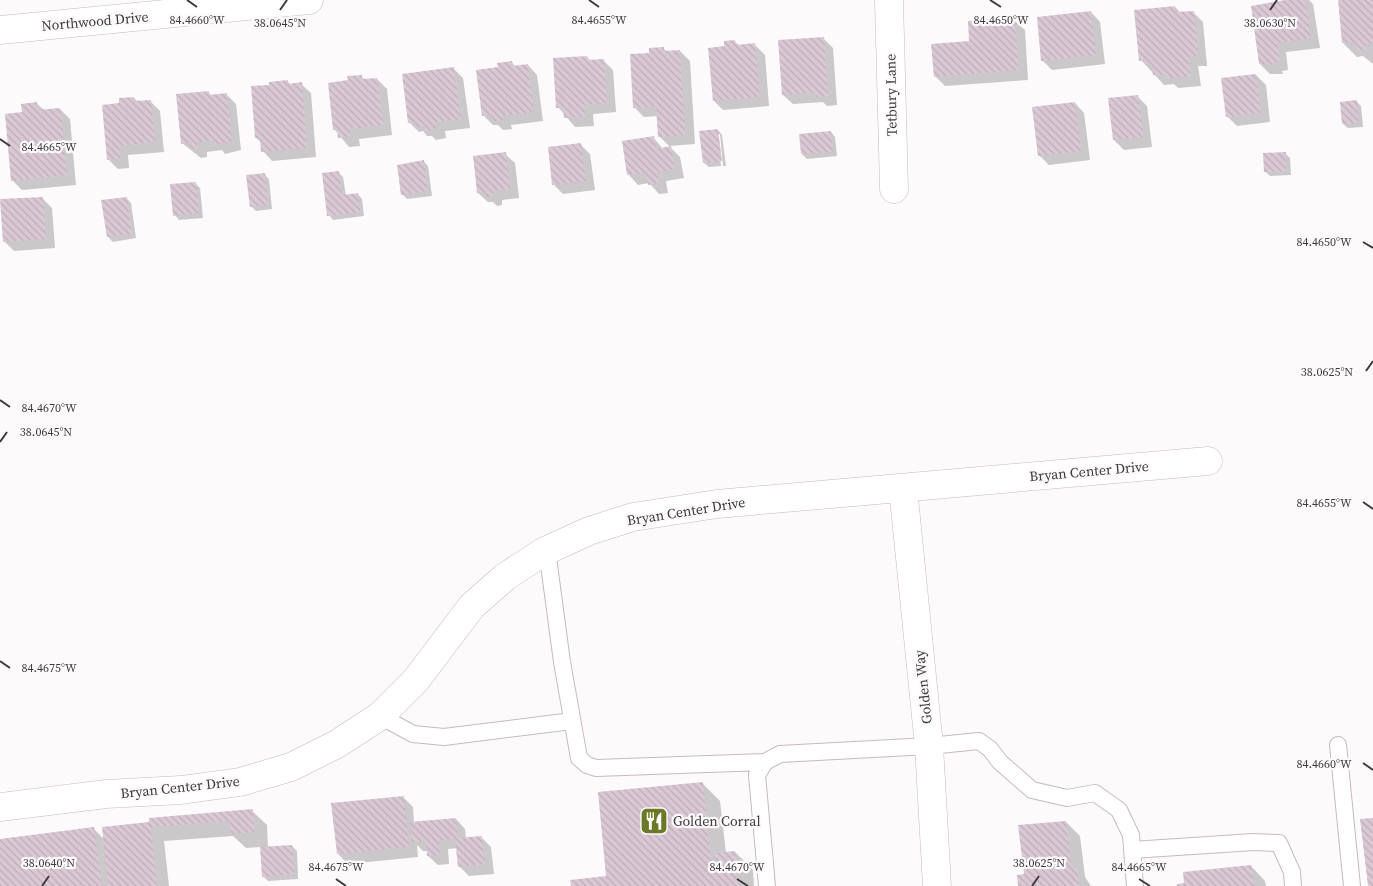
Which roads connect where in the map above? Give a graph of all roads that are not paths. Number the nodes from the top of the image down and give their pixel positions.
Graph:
1 (309, 0) edge
2 (889, 0) edge
3 (0, 30) edge
4 (894, 189) dead end
5 (1208, 460) dead end
6 (903, 488) junction
7 (547, 550) junction
8 (380, 716) junction
9 (572, 721) junction
10 (1338, 745) dead end
11 (929, 746) junction
12 (765, 762) junction
13 (0, 807) edge
14 (1132, 850) junction
15 (767, 886) edge
16 (937, 886) edge
17 (1135, 886) edge
18 (1293, 886) edge
19 (1352, 886) edge

1 - 3 street, Northwood Drive
2 - 4 street, Tetbury Lane
5 - 6 street, Bryan Center Drive
6 - 7 street, Bryan Center Drive
6 - 11 street, Golden Way
7 - 8 street, Bryan Center Drive
7 - 9 lane
8 - 9 lane
8 - 13 street, Bryan Center Drive
9 - 12 lane
10 - 19 lane
11 - 12 lane
11 - 14 lane
11 - 16 street, Golden Way
12 - 15 lane
14 - 17 lane
14 - 18 lane

